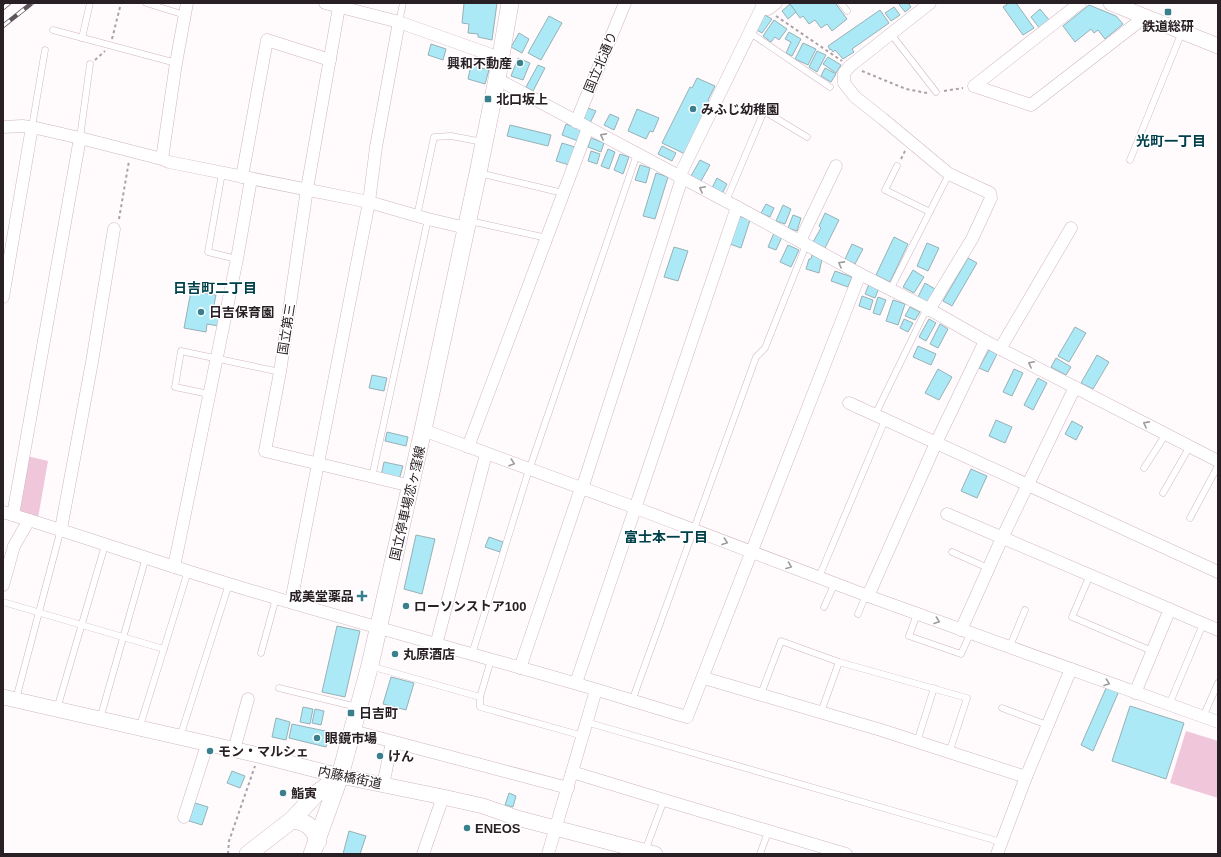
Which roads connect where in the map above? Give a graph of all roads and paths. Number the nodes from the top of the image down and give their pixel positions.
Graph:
1 (90, 3) edge
2 (146, 3) edge
3 (325, 3) edge
4 (403, 3) edge
5 (510, 3) edge
6 (625, 3) edge
7 (776, 3) edge
8 (842, 3) edge
9 (930, 3) edge
10 (1080, 3) edge
11 (1110, 3) edge
12 (763, 4) edge
13 (339, 7) junction
14 (186, 9) edge
15 (847, 11) dead end
16 (1146, 16) junction
17 (399, 22) junction
18 (53, 30) dead end
19 (1182, 31) junction
20 (749, 32) junction
21 (891, 34) junction
22 (82, 38) junction
23 (1218, 46) edge
24 (45, 50) dead end
25 (500, 58) junction
26 (330, 60) junction
27 (90, 64) dead end
28 (176, 64) junction
29 (497, 79) junction
30 (830, 87) dead end
31 (936, 92) dead end
32 (576, 122) junction
33 (3, 127) edge
34 (32, 127) junction
35 (588, 128) junction
36 (807, 137) dead end
37 (80, 138) junction
38 (911, 141) junction
39 (484, 143) junction
40 (131, 152) junction
41 (637, 154) junction
42 (162, 159) junction
43 (1130, 160) dead end
44 (836, 166) dead end
45 (897, 166) joint
46 (478, 173) junction
47 (222, 174) junction
48 (949, 174) junction
49 (247, 178) junction
50 (681, 178) junction
51 (307, 189) junction
52 (563, 193) junction
53 (369, 202) junction
54 (732, 204) junction
55 (930, 212) junction
56 (422, 218) junction
57 (467, 224) junction
58 (1071, 228) dead end
59 (114, 229) joint
60 (547, 238) junction
61 (803, 243) junction
62 (237, 259) junction
63 (860, 274) junction
64 (890, 290) junction
65 (3, 298) edge
66 (928, 309) junction
67 (985, 341) junction
68 (1000, 349) junction
69 (216, 358) junction
70 (280, 372) junction
71 (1075, 387) junction
72 (209, 394) junction
73 (849, 403) dead end
74 (880, 417) junction
75 (423, 430) junction
76 (1166, 434) junction
77 (936, 443) junction
78 (1190, 446) junction
79 (468, 447) junction
80 (486, 454) junction
81 (1218, 461) edge
82 (318, 464) junction
83 (1218, 466) edge
84 (1144, 468) dead end
85 (530, 469) junction
86 (372, 477) junction
87 (411, 486) junction
88 (1028, 486) junction
89 (582, 489) junction
90 (1164, 494) dead end
91 (636, 508) junction
92 (8, 513) edge
93 (947, 514) dead end
94 (1190, 518) dead end
95 (29, 520) junction
96 (61, 529) junction
97 (694, 530) junction
98 (1002, 538) junction
99 (105, 545) junction
100 (753, 552) junction
101 (952, 552) dead end
102 (146, 557) junction
103 (174, 567) junction
104 (988, 568) junction
105 (188, 571) junction
106 (1218, 572) edge
107 (1090, 575) junction
108 (819, 577) junction
109 (835, 583) junction
110 (229, 584) junction
111 (3, 585) edge
112 (867, 595) junction
113 (276, 598) junction
114 (3, 602) edge
115 (291, 602) junction
116 (824, 607) dead end
117 (1170, 609) junction
118 (1025, 610) dead end
119 (40, 613) junction
120 (858, 614) dead end
121 (917, 614) junction
122 (81, 624) junction
123 (1204, 624) junction
124 (378, 628) junction
125 (1218, 630) edge
126 (966, 631) junction
127 (124, 637) junction
128 (436, 644) junction
129 (1010, 646) junction
130 (164, 649) junction
131 (1152, 651) junction
132 (261, 653) dead end
133 (472, 654) junction
134 (491, 660) junction
135 (839, 662) junction
136 (370, 666) junction
137 (520, 668) junction
138 (1070, 669) junction
139 (704, 678) junction
140 (576, 683) junction
141 (1218, 683) edge
142 (279, 688) dead end
143 (934, 688) junction
144 (596, 690) junction
145 (1135, 693) junction
146 (760, 694) junction
147 (480, 696) junction
148 (10, 699) edge
149 (248, 699) dead end
150 (632, 701) junction
151 (1169, 705) junction
152 (359, 708) junction
153 (1002, 708) dead end
154 (57, 709) junction
155 (821, 712) junction
156 (1203, 717) junction
157 (100, 720) junction
158 (586, 722) junction
159 (1218, 722) edge
160 (1047, 725) junction
161 (139, 729) junction
162 (353, 731) junction
163 (583, 736) junction
164 (180, 738) junction
165 (392, 742) junction
166 (917, 742) junction
167 (207, 745) junction
168 (234, 750) junction
169 (950, 753) junction
170 (258, 755) junction
171 (572, 772) junction
172 (340, 776) junction
173 (1026, 777) junction
174 (383, 785) junction
175 (568, 788) junction
176 (443, 797) junction
177 (664, 800) junction
178 (184, 817) dead end
179 (292, 820) junction
180 (556, 828) junction
181 (768, 832) junction
182 (1001, 842) junction
183 (315, 847) edge
184 (650, 853) edge
185 (228, 854) edge
186 (248, 854) edge
187 (423, 854) edge
188 (548, 854) edge
189 (760, 854) edge
190 (846, 854) edge
191 (997, 854) edge

1 - 22 lane
2 - 14 lane
3 - 13 street
4 - 17 lane
5 - 25 main road, 国立停車場恋ヶ窪線
6 - 32 street, 国立北通り
7 - 12 street
8 - 15 lane
9 - 21 street
10 - 16 street
11 - 16 street
12 - 20 street
13 - 17 street
13 - 26 street, 国立第三
14 - 28 street
16 - 19 street
17 - 25 street
17 - 53 street
18 - 22 lane
19 - 23 street
19 - 43 lane
20 - 30 lane
20 - 50 street
21 - 31 lane
21 - 38 street
22 - 28 lane
24 - 34 lane
25 - 29 main road, 国立停車場恋ヶ窪線
26 - 49 street
26 - 51 street, 国立第三
27 - 37 lane
28 - 42 street
29 - 32 street
29 - 39 main road, 国立停車場恋ヶ窪線
32 - 35 street
33 - 34 street
34 - 37 street
34 - 65 street
41 -> 35 street
35 - 52 street
36 - 54 lane
37 - 40 street
37 - 92 street
38 - 45 path
38 - 48 street
39 - 46 main road, 国立停車場恋ヶ窪線
39 - 56 lane
40 - 42 street
40 - 59 path
41 - 50 street
41 - 85 lane
42 - 47 street
44 - 61 street
45 - 55 lane
46 - 52 lane
46 - 57 main road, 国立停車場恋ヶ窪線
47 - 49 street
47 - 62 lane
48 - 55 lane
48 - 66 street
49 - 51 street
49 - 62 street
54 -> 50 street
50 - 89 street
51 - 53 street
51 - 70 street, 国立第三
52 - 60 street
53 - 56 street
53 - 82 street
54 - 61 street
54 - 91 street
55 - 64 lane
56 - 57 street
56 - 86 lane
57 - 60 lane
57 - 75 main road, 国立停車場恋ヶ窪線
58 - 68 street
59 - 96 street
60 - 79 street
63 -> 61 street
61 - 97 lane
62 - 69 street
63 - 64 street
63 - 100 street
64 - 66 street
66 - 67 street
66 - 74 lane
67 - 68 street
67 - 77 street
71 -> 68 street
69 - 70 lane
69 - 72 street
69 - 72 lane
70 - 82 street, 国立第三
76 -> 71 street
71 - 88 street
72 - 103 street
73 - 74 street
74 - 77 street
74 - 108 lane
75 - 79 street
75 - 87 main road, 国立停車場恋ヶ窪線
76 - 78 street
76 - 84 lane
77 - 88 street
77 - 112 street
78 - 81 street
78 - 90 lane
79 - 80 street
80 -> 85 street
80 - 128 street
82 - 86 street, 国立第三
82 - 115 street
83 - 94 lane
85 - 89 street
85 - 133 lane
86 - 87 street, 国立第三
87 - 124 main road, 国立停車場恋ヶ窪線
88 - 98 street
88 - 106 street
89 - 91 street
89 - 137 street
91 - 97 street
91 - 140 street
92 - 95 street
93 - 98 street
95 - 96 street
95 - 111 street
96 - 99 street
96 - 119 lane
97 -> 100 street
97 - 150 lane
98 - 104 street
98 - 107 street
99 - 102 street
99 - 122 lane
100 -> 108 street
100 - 139 street
101 - 104 lane
102 - 103 street
102 - 127 lane
103 - 105 street
104 - 126 street
105 - 110 street
105 - 130 lane
107 - 117 street
107 - 131 lane
108 - 109 street
109 - 112 street
109 - 116 lane
110 - 113 street
110 - 164 lane
112 - 120 lane
112 - 121 street
113 - 115 street
113 - 132 lane
114 - 119 lane
115 - 124 street
117 - 123 street
117 - 131 street
118 - 129 lane
119 - 122 lane
119 - 148 lane
121 -> 126 street
121 - 126 lane
122 - 127 lane
122 - 154 lane
123 - 125 street
123 - 151 lane
124 - 128 street
124 - 136 main road, 国立停車場恋ヶ窪線
126 - 129 street
127 - 130 lane
127 - 157 lane
128 - 133 street
129 - 138 street
130 - 161 lane
131 - 145 street
133 - 134 street
134 - 137 street
134 - 147 lane
135 - 143 lane
135 - 146 lane
135 - 155 lane
136 - 147 lane
136 - 152 main road, 国立停車場恋ヶ窪線
137 - 140 street
138 -> 145 street
138 - 160 street
139 - 146 street
139 - 150 street
140 - 144 street
141 - 156 lane
142 - 152 lane
143 - 166 lane
143 - 169 lane
144 - 150 street
144 - 158 street
145 - 151 street
146 - 155 street
147 - 163 lane
148 - 154 street, 内藤橋街道
149 - 168 street
151 - 156 street
152 - 162 main road, 国立停車場恋ヶ窪線
153 - 160 lane
154 - 157 street, 内藤橋街道
155 - 166 street
156 - 159 street
157 - 161 street, 内藤橋街道
158 - 163 street
158 - 182 lane
160 - 173 street
161 - 164 street, 内藤橋街道
162 - 165 street
162 - 172 main road, 国立停車場恋ヶ窪線
163 - 171 street
164 - 167 street, 内藤橋街道
165 - 174 street
165 - 175 street
166 - 169 street
167 - 168 street, 内藤橋街道
167 - 178 street
168 - 170 street, 内藤橋街道
169 - 173 street
170 - 172 street, 内藤橋街道
170 - 185 path
171 - 175 street
171 - 177 street
172 - 174 street, 内藤橋街道
172 - 179 main road
172 - 183 main road, 国立停車場恋ヶ窪線
173 - 182 street
174 - 176 street, 内藤橋街道
175 - 180 street
176 - 180 street, 内藤橋街道
176 - 187 street
177 - 181 street
177 - 184 lane
179 - 183 main road
179 - 186 main road
180 - 184 street, 内藤橋街道
180 - 188 street
181 - 189 lane
181 - 190 street
182 - 191 street

